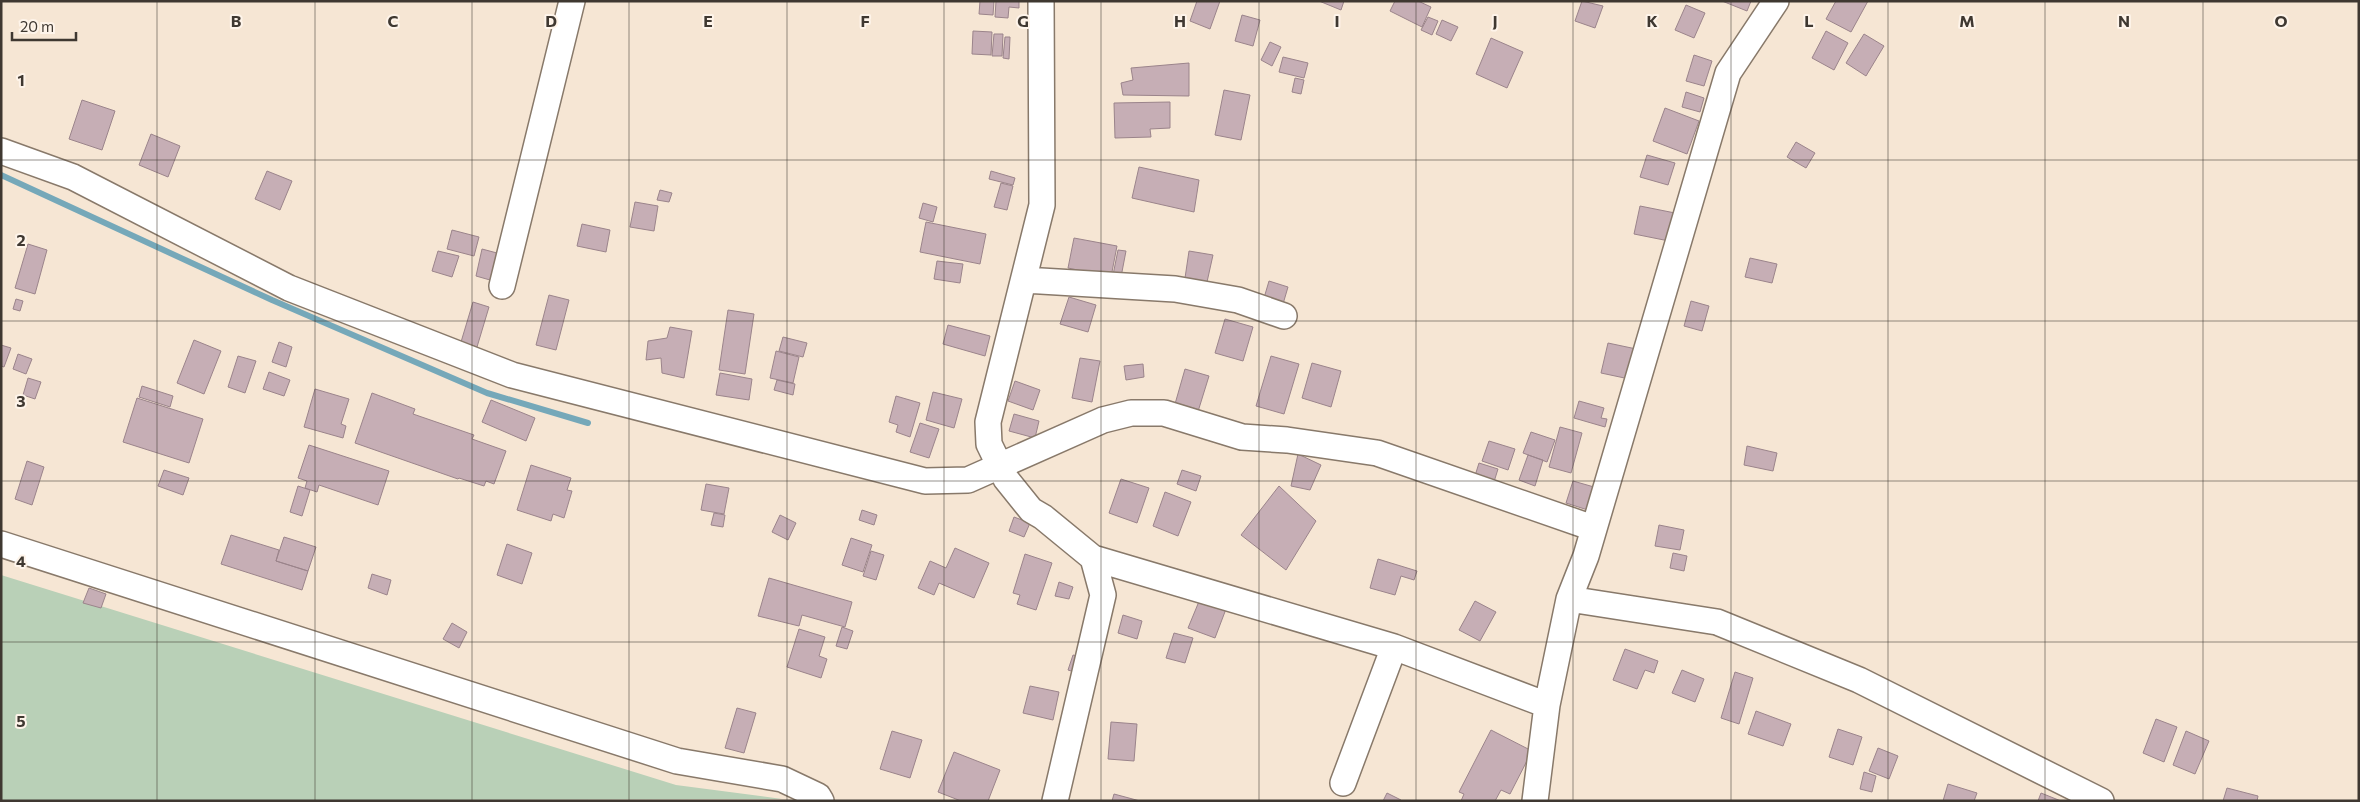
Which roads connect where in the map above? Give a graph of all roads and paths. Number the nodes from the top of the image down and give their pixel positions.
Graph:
1 (572, 1) edge
2 (1041, 1) edge
3 (1776, 1) edge
4 (1, 151) edge
5 (1024, 280) junction
6 (502, 286) dead end
7 (1284, 316) dead end
8 (1002, 472) junction
9 (1593, 528) junction
10 (1, 544) edge
11 (1093, 558) junction
12 (1576, 593) junction
13 (1394, 648) junction
14 (1547, 704) junction
15 (1343, 782) dead end
16 (821, 801) edge
17 (1055, 801) edge
18 (1535, 801) edge
19 (2101, 801) edge

1 - 6 street
2 - 5 street
3 - 9 street
4 - 8 street
5 - 7 street
5 - 8 street
8 - 9 street
8 - 11 street
9 - 12 street
10 - 16 street
11 - 13 street
11 - 17 street
12 - 14 street
12 - 19 street
13 - 14 street
13 - 15 street
14 - 18 street

